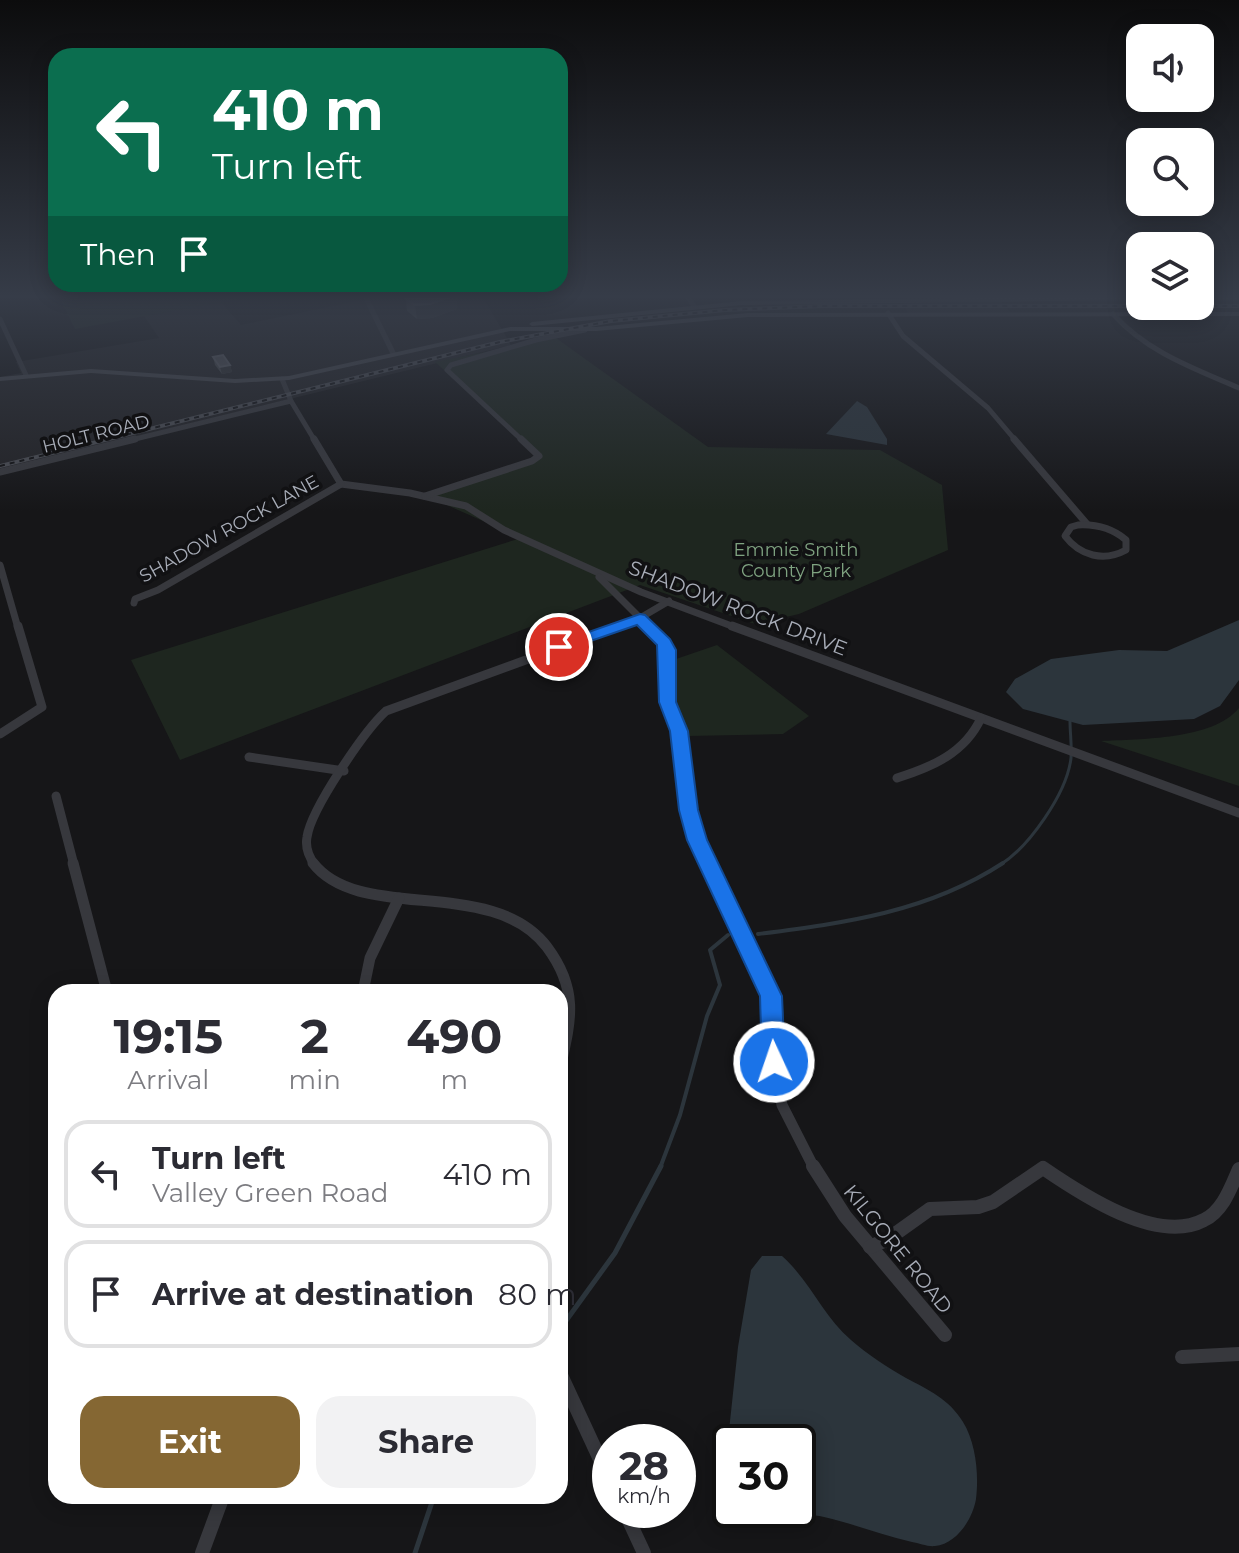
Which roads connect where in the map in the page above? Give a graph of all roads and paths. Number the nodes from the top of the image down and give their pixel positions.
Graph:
1 (22, 366) edge
2 (340, 366) edge
3 (450, 366) edge
4 (939, 366) edge
5 (1193, 366) edge
6 (26, 375) junction
7 (0, 379) edge
8 (282, 379) junction
9 (1239, 388) edge
10 (291, 401) junction
11 (0, 472) edge
12 (341, 484) junction
13 (425, 496) junction
14 (1087, 524) junction
15 (0, 565) edge
16 (595, 573) junction
17 (669, 601) junction
18 (134, 603) dead end
19 (640, 618) junction
20 (981, 718) junction
21 (0, 734) edge
22 (249, 757) dead end
23 (344, 771) junction
24 (897, 778) dead end
25 (56, 796) dead end
26 (1239, 813) edge
27 (399, 898) junction
28 (105, 984) edge
29 (362, 984) edge
30 (565, 984) edge
31 (568, 990) edge
32 (568, 1022) edge
33 (1239, 1169) edge
34 (870, 1247) junction
35 (945, 1335) dead end
36 (1239, 1354) edge
37 (1182, 1357) dead end
38 (568, 1390) edge
39 (592, 1442) edge
40 (220, 1504) edge
41 (632, 1528) edge
42 (202, 1553) edge
43 (644, 1553) edge

1 - 6 street
2 - 8 main road
3 - 13 street
4 - 14 street
5 - 9 street
6 - 7 main road
6 - 8 main road
8 - 10 street
10 - 11 street, HOLT ROAD
10 - 12 street
12 - 13 street, SHADOW ROCK DRIVE
12 - 18 street, SHADOW ROCK LANE
13 - 16 street, SHADOW ROCK DRIVE
14 - 14 street
15 - 21 street
16 - 17 street, SHADOW ROCK DRIVE
16 - 19 street, KILGORE ROAD
17 - 19 street
17 - 20 street, SHADOW ROCK DRIVE
19 - 23 street
19 - 34 street, KILGORE ROAD
20 - 24 street
20 - 26 street, SHADOW ROCK DRIVE
22 - 23 street
23 - 27 street
25 - 28 street
27 - 29 street
27 - 30 street
31 - 32 street
33 - 34 street
34 - 35 street, KILGORE ROAD
36 - 37 street
38 - 39 street
40 - 42 street
41 - 43 street

